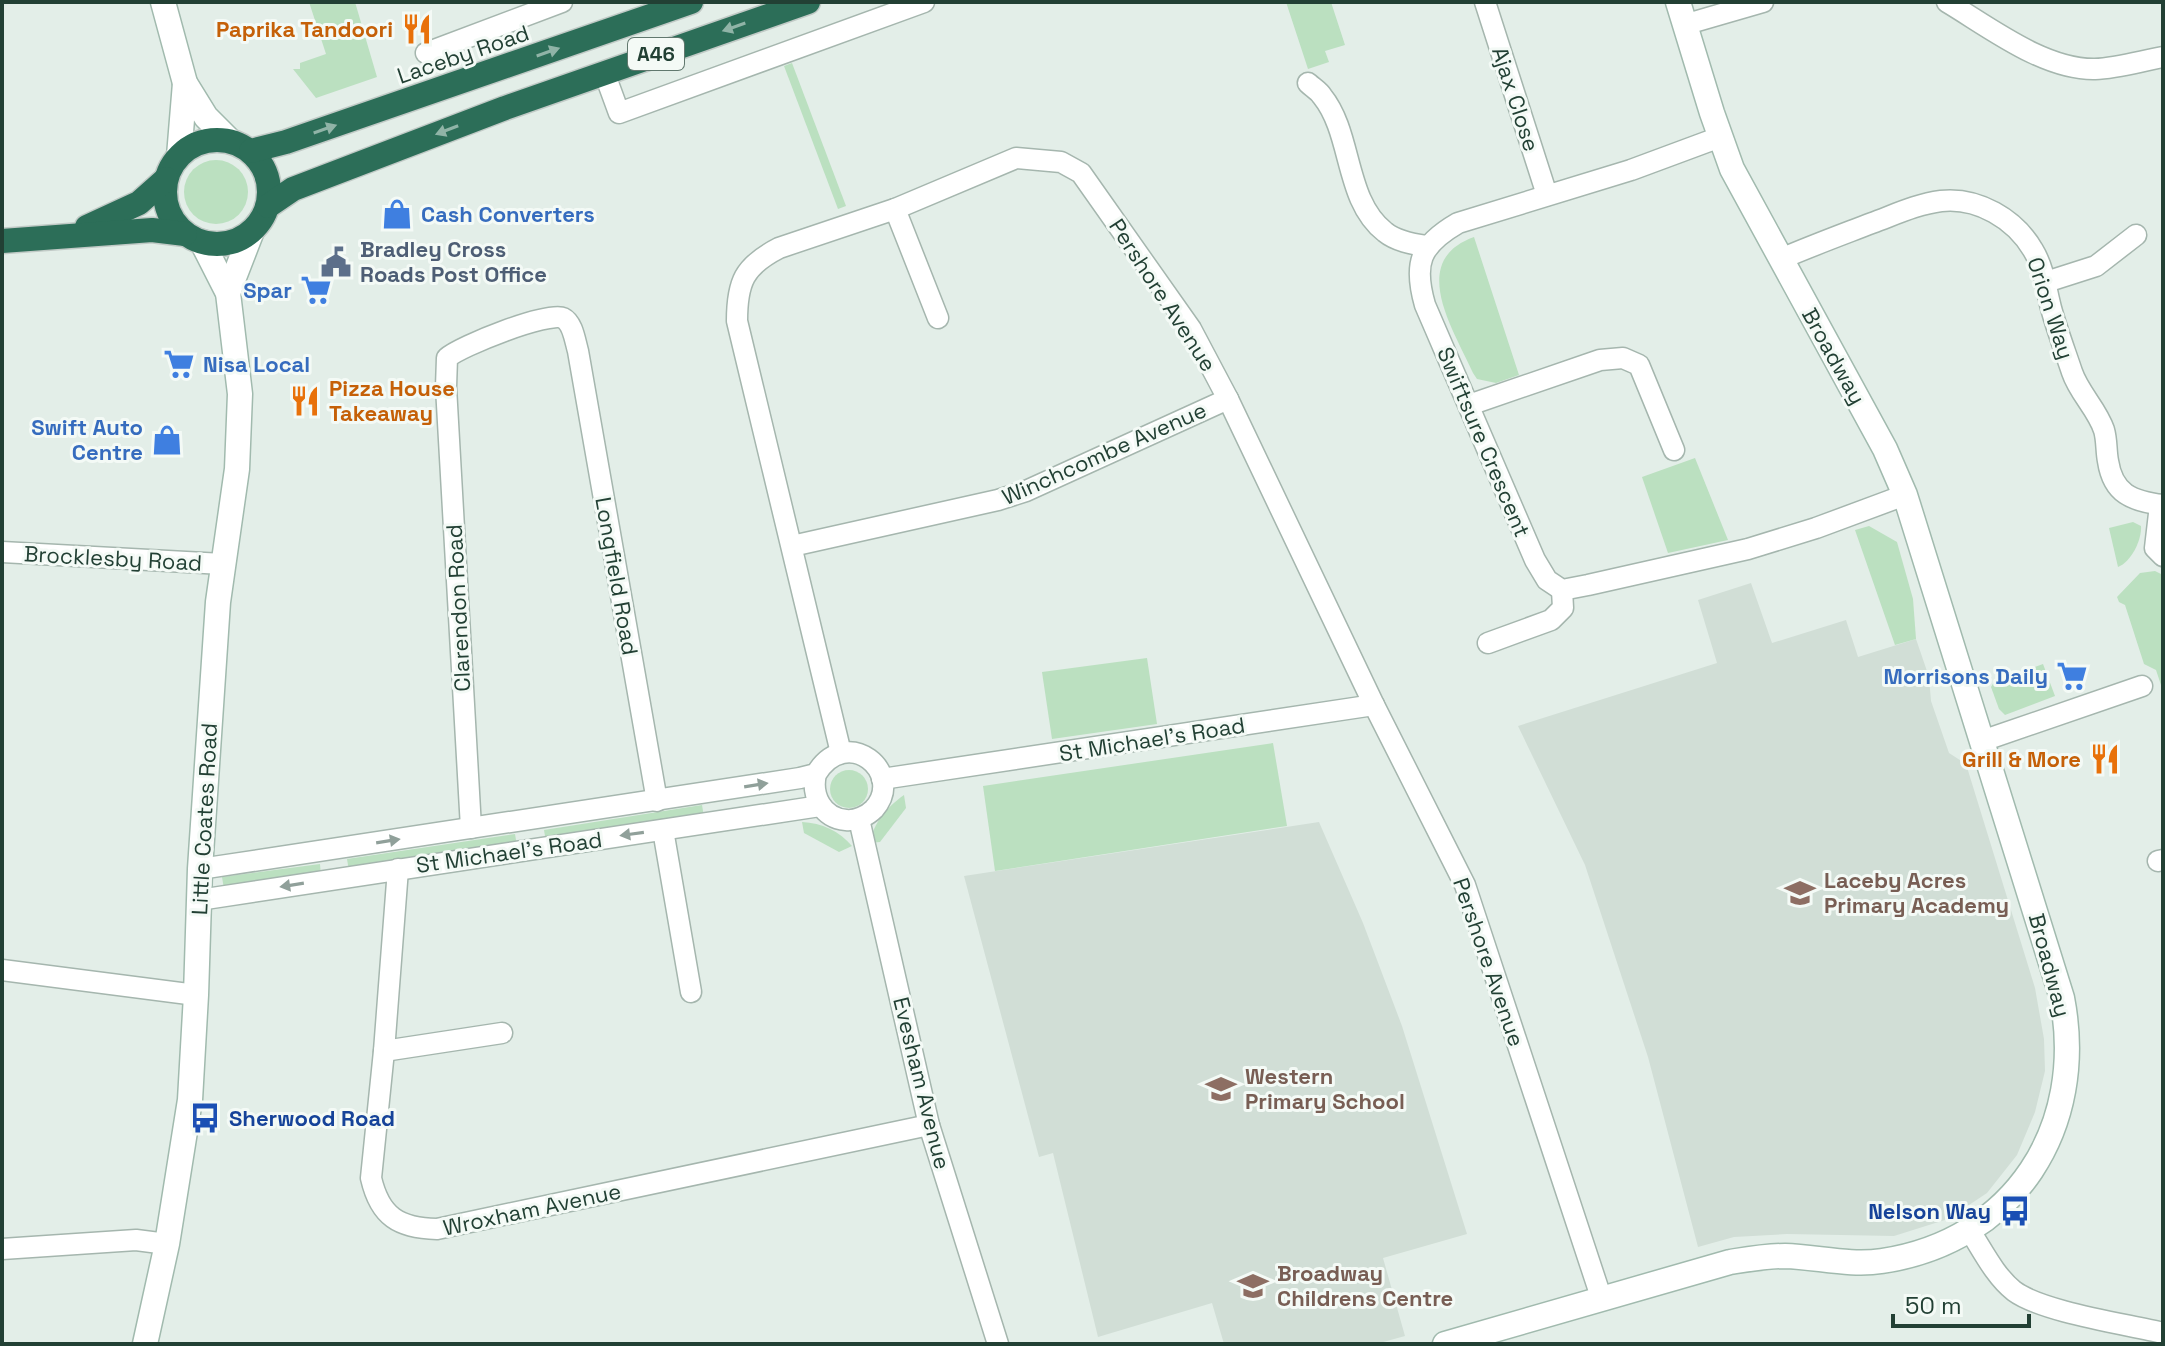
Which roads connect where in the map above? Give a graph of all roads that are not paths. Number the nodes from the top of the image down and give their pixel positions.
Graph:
1 (163, 2) edge
2 (562, 2) edge
3 (691, 2) edge
4 (808, 2) edge
5 (924, 2) edge
6 (1485, 2) edge
7 (1763, 2) edge
8 (1947, 2) edge
9 (516, 10) edge
10 (1683, 13) edge
11 (426, 53) dead end
12 (2163, 57) edge
13 (604, 72) junction
14 (185, 83) junction
15 (1308, 83) dead end
16 (1720, 137) junction
17 (240, 146) junction
18 (179, 156) junction
19 (166, 179) junction
20 (1547, 195) junction
21 (268, 206) junction
22 (895, 209) junction
23 (252, 231) junction
24 (66, 235) junction
25 (2136, 235) dead end
26 (194, 238) junction
27 (2, 241) edge
28 (1426, 246) junction
29 (1781, 259) junction
30 (2046, 282) junction
31 (228, 293) junction
32 (938, 318) dead end
33 (446, 387) joint
34 (1228, 399) junction
35 (1469, 405) junction
36 (1674, 450) dead end
37 (1905, 495) junction
38 (2162, 505) edge
39 (792, 546) junction
40 (2, 552) edge
41 (2163, 556) edge
42 (223, 564) junction
43 (1562, 590) junction
44 (1488, 643) dead end
45 (2142, 686) dead end
46 (1374, 705) junction
47 (1982, 741) junction
48 (841, 753) junction
49 (816, 774) junction
50 (882, 779) junction
51 (716, 792) junction
52 (657, 801) junction
53 (820, 806) junction
54 (859, 819) junction
55 (528, 820) junction
56 (721, 821) junction
57 (471, 828) junction
58 (663, 830) junction
59 (333, 849) junction
60 (532, 849) junction
61 (200, 869) junction
62 (398, 869) junction
63 (337, 878) junction
64 (199, 900) junction
65 (2, 970) edge
66 (691, 992) dead end
67 (196, 995) junction
68 (502, 1033) dead end
69 (384, 1051) junction
70 (929, 1125) junction
71 (1970, 1231) junction
72 (167, 1244) junction
73 (2, 1249) edge
74 (1602, 1300) junction
75 (2163, 1333) edge
76 (1508, 1336) edge
77 (145, 1344) edge
78 (998, 1344) edge
79 (1445, 1344) edge

1 - 14 street
2 - 9 street, Laceby Road
17 -> 3 highway, Laceby Road / A46
4 -> 13 highway, A46
5 - 13 street
6 - 20 street, Ajax Close
7 - 10 street
8 - 12 street
9 - 11 street, Laceby Road
10 - 16 street, Broadway
13 -> 21 highway, A46
14 - 17 street
14 - 18 street
15 - 28 street
16 - 20 street
16 - 29 street, Broadway
17 - 18 highway, A46
17 - 21 highway
18 - 19 highway
19 - 24 highway
19 - 26 highway
20 - 28 street
21 - 23 highway, A46
22 - 32 street
22 - 34 street, Pershore Avenue
22 - 39 street, Pershore Avenue
23 - 26 highway
23 - 31 street, Little Coates Road
24 - 26 highway
24 - 27 highway
25 - 30 street
26 - 31 street, Little Coates Road
28 - 35 street, Swiftsure Crescent
29 - 30 street, Orion Way
29 - 37 street, Broadway
30 - 38 street, Orion Way
31 - 42 street, Little Coates Road
33 - 52 street, Longfield Road
33 - 57 street, Clarendon Road
34 - 39 street, Winchcombe Avenue
34 - 46 street, Pershore Avenue
35 - 36 street
35 - 43 street, Swiftsure Crescent
37 - 43 street
37 - 47 street, Broadway
38 - 41 street
39 - 48 street, Pershore Avenue
40 - 42 street, Brocklesby Road
42 - 61 street, Little Coates Road
43 - 44 street
45 - 47 street
46 - 50 street, St Michael's Road
46 - 74 street, Pershore Avenue
47 - 71 street, Broadway
48 - 49 street, St Michael's Road
48 - 50 street
51 -> 49 street, St Michael's Road
49 - 53 street
50 - 54 street
51 - 52 street, St Michael's Road
51 - 56 street
52 - 55 street, St Michael's Road
53 - 54 street, St Michael's Road
53 - 56 street, St Michael's Road
54 - 70 street, Evesham Avenue
55 - 57 street, St Michael's Road
55 - 60 street
56 - 58 street, St Michael's Road
59 -> 57 street, St Michael's Road
58 -> 60 street, St Michael's Road
58 - 66 street
59 - 61 street, St Michael's Road
59 - 63 street
60 - 62 street, St Michael's Road
61 - 64 street, Little Coates Road
62 - 63 street, St Michael's Road
62 - 69 street, Wroxham Avenue
63 -> 64 street, St Michael's Road
64 - 67 street, Little Coates Road
65 - 67 street
67 - 72 street, Little Coates Road
68 - 69 street
69 - 70 street, Wroxham Avenue
70 - 78 street, Evesham Avenue
71 - 74 street, Broadway
71 - 75 street
72 - 73 street
72 - 77 street, Little Coates Road
74 - 76 street, Broadway
76 - 79 street, Broadway

